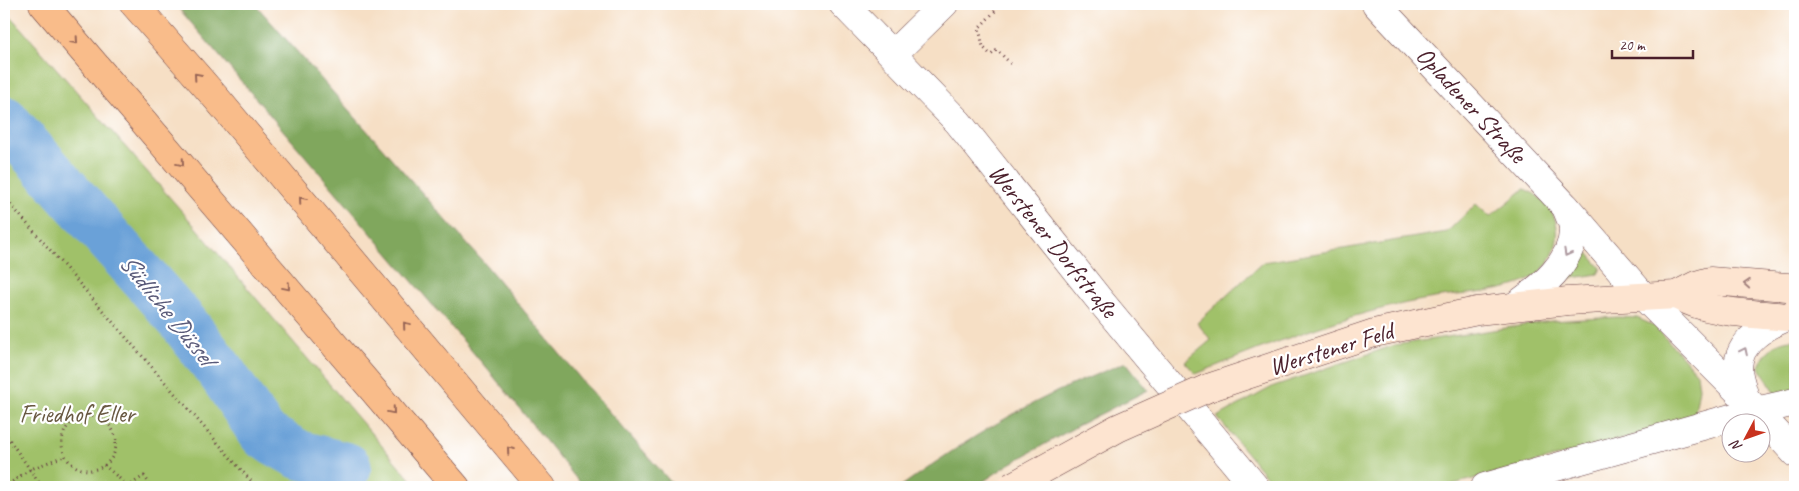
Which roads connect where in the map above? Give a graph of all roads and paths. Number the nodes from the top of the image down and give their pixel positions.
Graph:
1 (43, 4) edge
2 (134, 4) edge
3 (843, 4) edge
4 (944, 4) edge
5 (992, 4) edge
6 (1376, 4) edge
7 (893, 54) junction
8 (1011, 64) dead end
9 (4, 197) edge
10 (1566, 207) junction
11 (1795, 290) edge
12 (1676, 294) junction
13 (1643, 296) junction
14 (1515, 306) junction
15 (1791, 315) edge
16 (1795, 402) edge
17 (1750, 405) junction
18 (4, 432) edge
19 (1795, 453) edge
20 (64, 456) junction
21 (104, 465) junction
22 (31, 469) junction
23 (4, 487) edge
24 (42, 487) edge
25 (128, 487) edge
26 (152, 487) edge
27 (256, 487) edge
28 (456, 487) edge
29 (542, 487) edge
30 (1011, 487) edge
31 (1254, 487) edge
32 (1485, 487) edge

1 -> 28 highway
29 -> 2 highway
3 - 7 street, Werstener Dorfstraße
4 - 7 street
5 - 8 path
6 - 10 street, Opladener Straße
7 - 31 street, Werstener Dorfstraße
9 - 27 path
10 - 13 street, Opladener Straße
10 -> 14 street, Opladener Straße
11 -> 12 main road, Werstener Feld
12 - 13 main road, Werstener Feld
12 - 15 main road
13 - 14 main road, Werstener Feld
13 - 17 street, Opladener Straße
14 - 30 main road, Werstener Feld, bridge
17 -> 15 street
16 - 17 street
17 - 19 street, Opladener Straße
17 - 32 street
18 - 22 path
20 - 21 path
20 - 21 path
20 - 22 path
21 - 25 path
22 - 23 path
22 - 24 path
25 - 26 path

